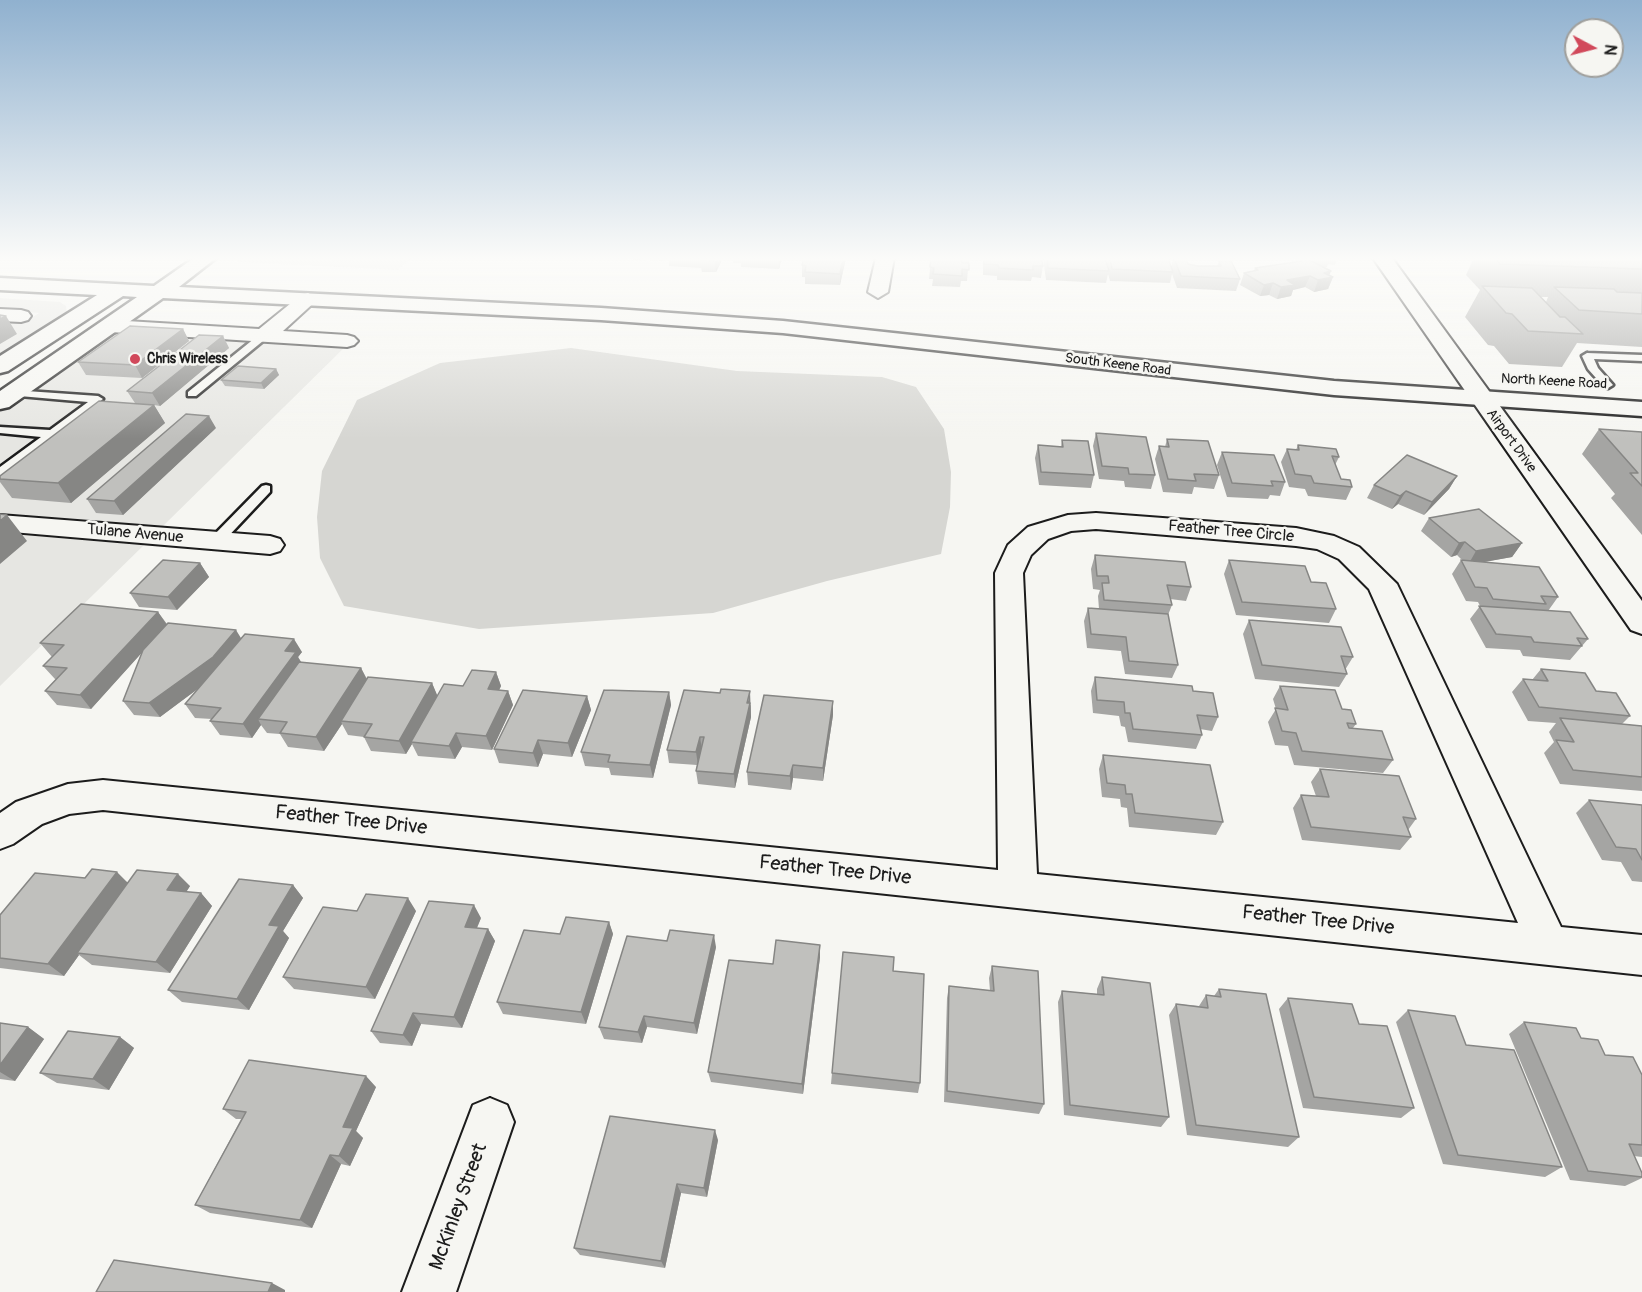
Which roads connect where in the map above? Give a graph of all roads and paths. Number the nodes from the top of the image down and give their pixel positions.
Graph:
1 (74, 318) edge
2 (105, 318) edge
3 (117, 318) edge
4 (285, 318) edge
5 (662, 318) edge
6 (875, 318) edge
7 (1425, 318) edge
8 (110, 326) junction
9 (264, 336) junction
10 (347, 341) dead end
11 (1642, 358) edge
12 (0, 366) edge
13 (1467, 378) junction
14 (1608, 385) junction
15 (4, 394) edge
16 (192, 394) dead end
17 (1482, 400) junction
18 (1641, 404) edge
19 (0, 430) edge
20 (52, 434) junction
21 (0, 473) edge
22 (266, 489) dead end
23 (0, 523) edge
24 (216, 541) junction
25 (270, 545) dead end
26 (1642, 623) edge
27 (15, 823) edge
28 (1018, 890) junction
29 (1548, 944) junction
30 (1642, 955) edge
31 (490, 1122) dead end
32 (429, 1292) edge

1 - 12 main road
2 - 15 main road
3 - 8 main road
4 - 9 street
5 - 17 main road, South Keene Road
6 - 13 main road, South Keene Road
7 - 13 street, Airport Drive
8 - 9 street
8 - 15 main road
9 - 10 street
9 - 16 lane
11 - 14 lane
13 - 14 main road, North Keene Road
13 - 17 street, Airport Drive
14 - 18 main road, North Keene Road
15 - 20 lane
17 - 18 main road, North Keene Road
17 - 26 street, Airport Drive
19 - 20 lane
20 - 21 lane
22 - 24 lane
23 - 24 street, Tulane Avenue
24 - 25 street, Tulane Avenue
27 - 28 street, Feather Tree Drive
28 - 29 street, Feather Tree Drive
28 - 29 street, Feather Tree Circle
29 - 30 street, Feather Tree Drive
31 - 32 street, McKinley Street

